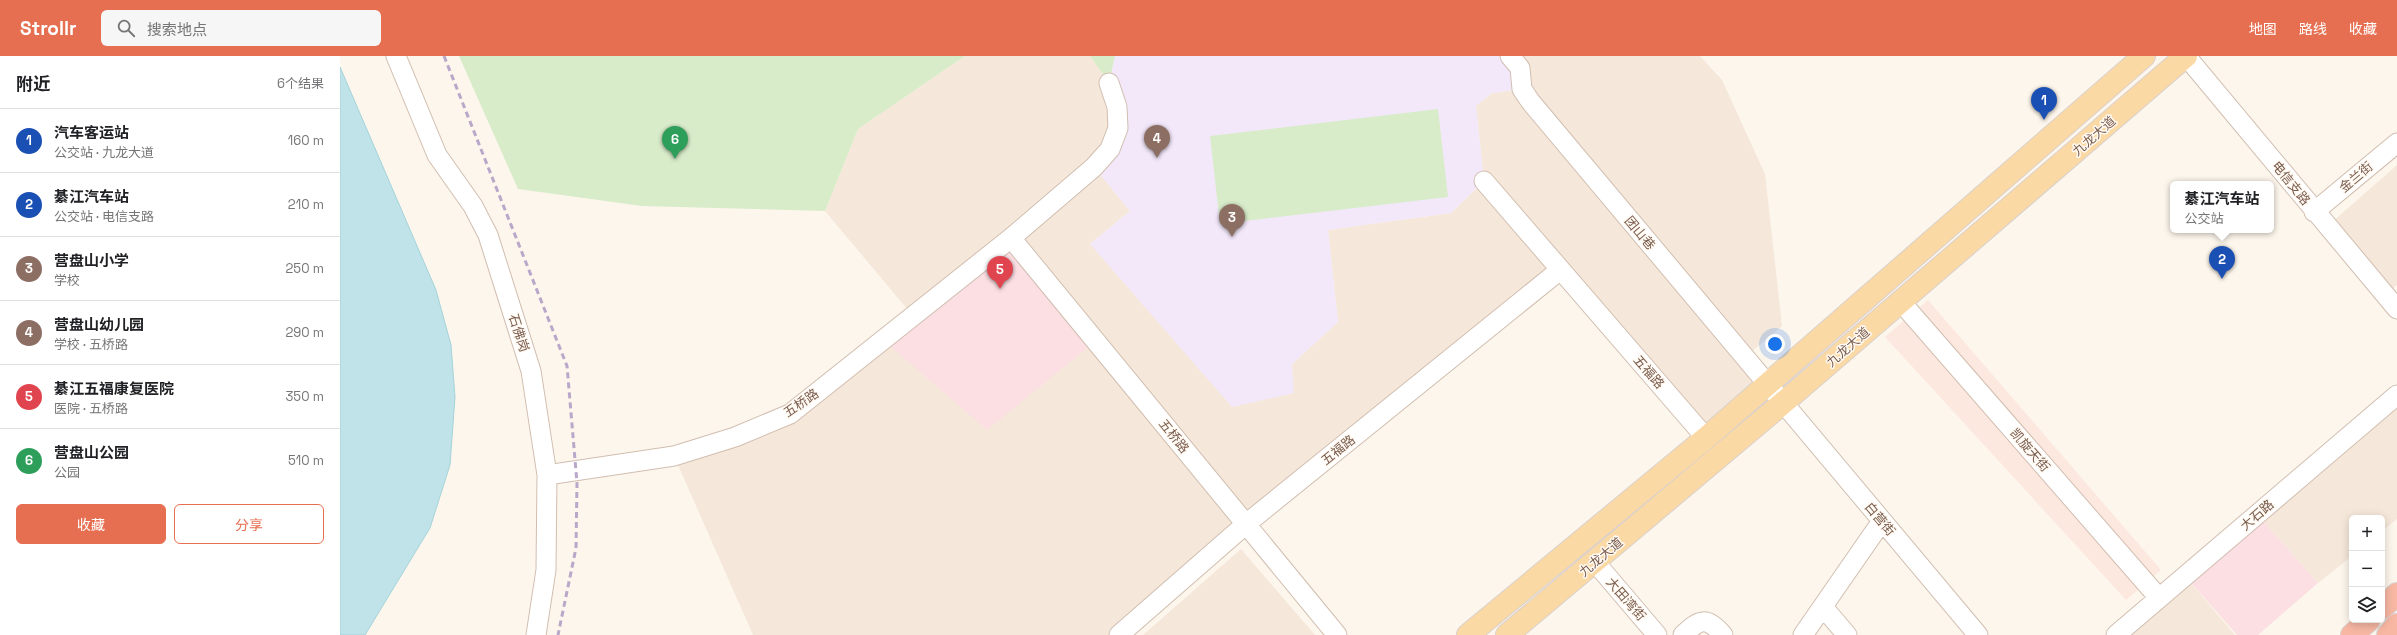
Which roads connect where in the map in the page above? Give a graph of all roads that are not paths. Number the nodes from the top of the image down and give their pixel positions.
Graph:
1 (396, 56) edge
2 (1510, 56) edge
3 (2144, 56) edge
4 (2186, 56) edge
5 (1109, 83) dead end
6 (2397, 143) edge
7 (1484, 181) dead end
8 (2314, 212) junction
9 (1011, 238) junction
10 (1560, 270) junction
11 (1901, 302) junction
12 (2395, 303) edge
13 (1768, 385) junction
14 (2397, 395) edge
15 (1784, 402) junction
16 (1706, 438) junction
17 (547, 475) junction
18 (1882, 521) junction
19 (1246, 524) junction
20 (1595, 562) junction
21 (2397, 594) edge
22 (2159, 598) junction
23 (2385, 605) edge
24 (1823, 607) junction
25 (2366, 623) edge
26 (2397, 625) edge
27 (536, 635) edge
28 (1118, 635) edge
29 (1337, 635) edge
30 (1468, 635) edge
31 (1507, 635) edge
32 (1657, 635) edge
33 (1683, 635) edge
34 (1723, 635) edge
35 (1803, 635) edge
36 (1847, 635) edge
37 (1978, 635) edge
38 (2116, 635) edge
39 (2352, 635) edge
40 (2388, 635) edge

1 - 17 street, 石佛岗
2 - 13 street, 团山巷
3 - 13 main road, 九龙大道
4 - 8 street, 电信支路
4 - 11 main road, 九龙大道
5 - 9 street, 五桥路
6 - 8 street, 金兰街
7 - 10 street, 五福路
8 - 12 street, 电信支路
9 - 17 street, 五桥路
9 - 19 street, 五桥路
10 - 16 street, 五福路
10 - 19 street, 五福路
11 - 15 main road, 九龙大道
11 - 22 street, 凯旋天街
13 - 15 street, 团山巷
13 - 16 main road, 九龙大道
14 - 22 street, 大石路
15 - 18 street, 白营街
15 - 20 main road, 九龙大道
16 - 30 main road, 九龙大道
17 - 27 street, 石佛岗
18 - 24 street
18 - 37 street, 白营街
19 - 28 street, 五福路
19 - 29 street, 五桥路
20 - 31 main road, 九龙大道
20 - 32 street, 大田湾街
21 - 23 highway
22 - 38 street, 大石路
24 - 35 street
24 - 36 street
25 - 39 highway
26 - 40 highway
33 - 34 street

